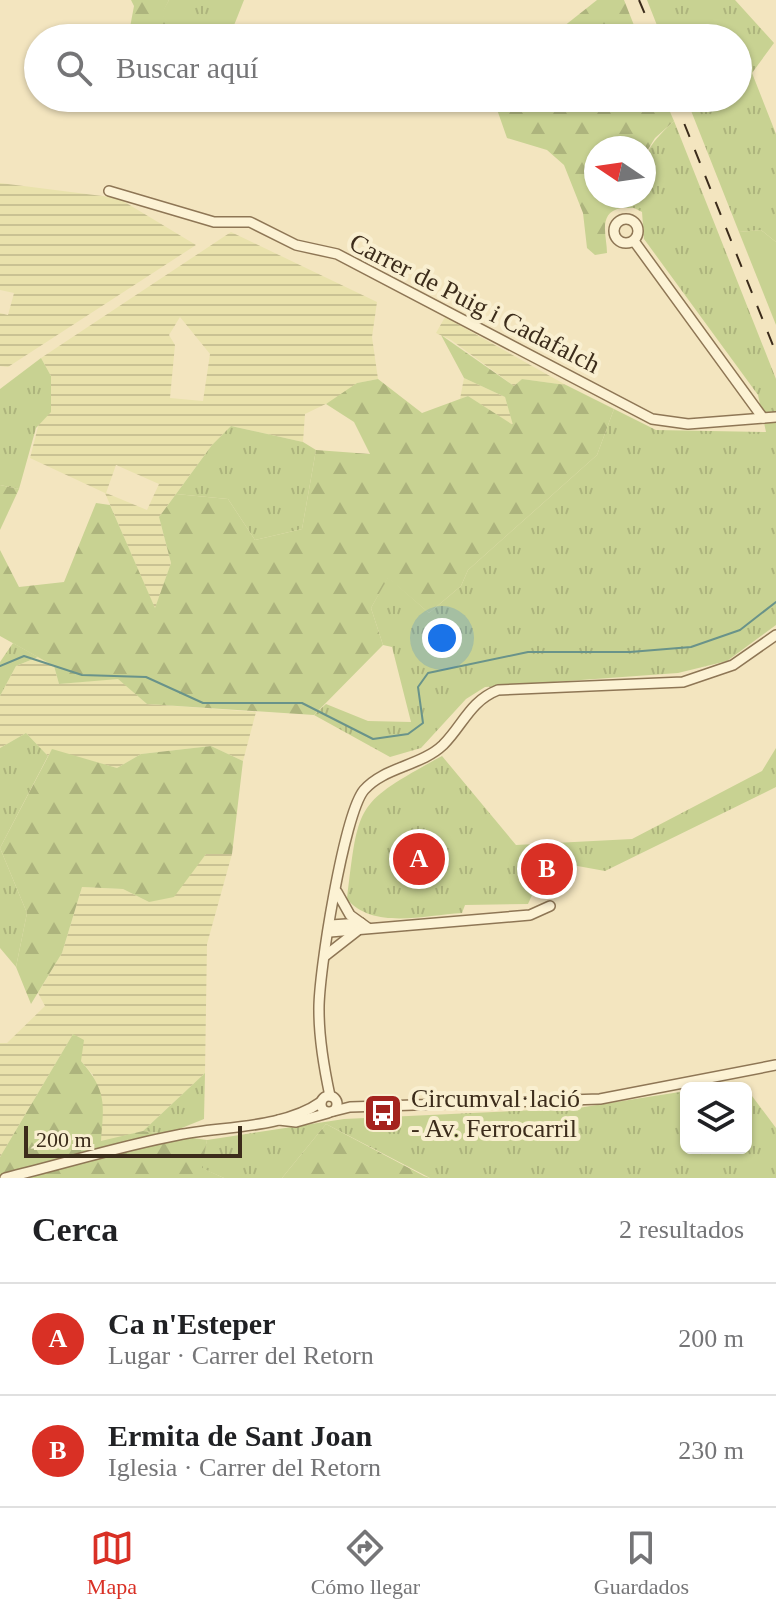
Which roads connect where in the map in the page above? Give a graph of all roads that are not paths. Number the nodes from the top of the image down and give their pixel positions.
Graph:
1 (109, 191) dead end
2 (634, 241) dead end
3 (776, 417) edge
4 (763, 418) junction
5 (776, 635) edge
6 (337, 891) junction
7 (550, 906) dead end
8 (363, 926) junction
9 (330, 928) junction
10 (325, 956) junction
11 (776, 1065) edge
12 (327, 1099) junction
13 (350, 1107) junction
14 (331, 1112) junction
15 (272, 1120) junction
16 (5, 1178) edge

1 - 4 street, Carrer de Puig i Cadafalch
2 - 4 street
3 - 4 street, Carrer de Puig i Cadafalch
5 - 6 street
6 - 8 street
6 - 9 street
7 - 8 street
8 - 9 street
8 - 10 street
9 - 10 street
10 - 12 street
11 - 13 street
12 - 13 street
12 - 14 street
12 - 14 street
12 - 15 street
13 - 14 street
14 - 15 street
15 - 16 street

